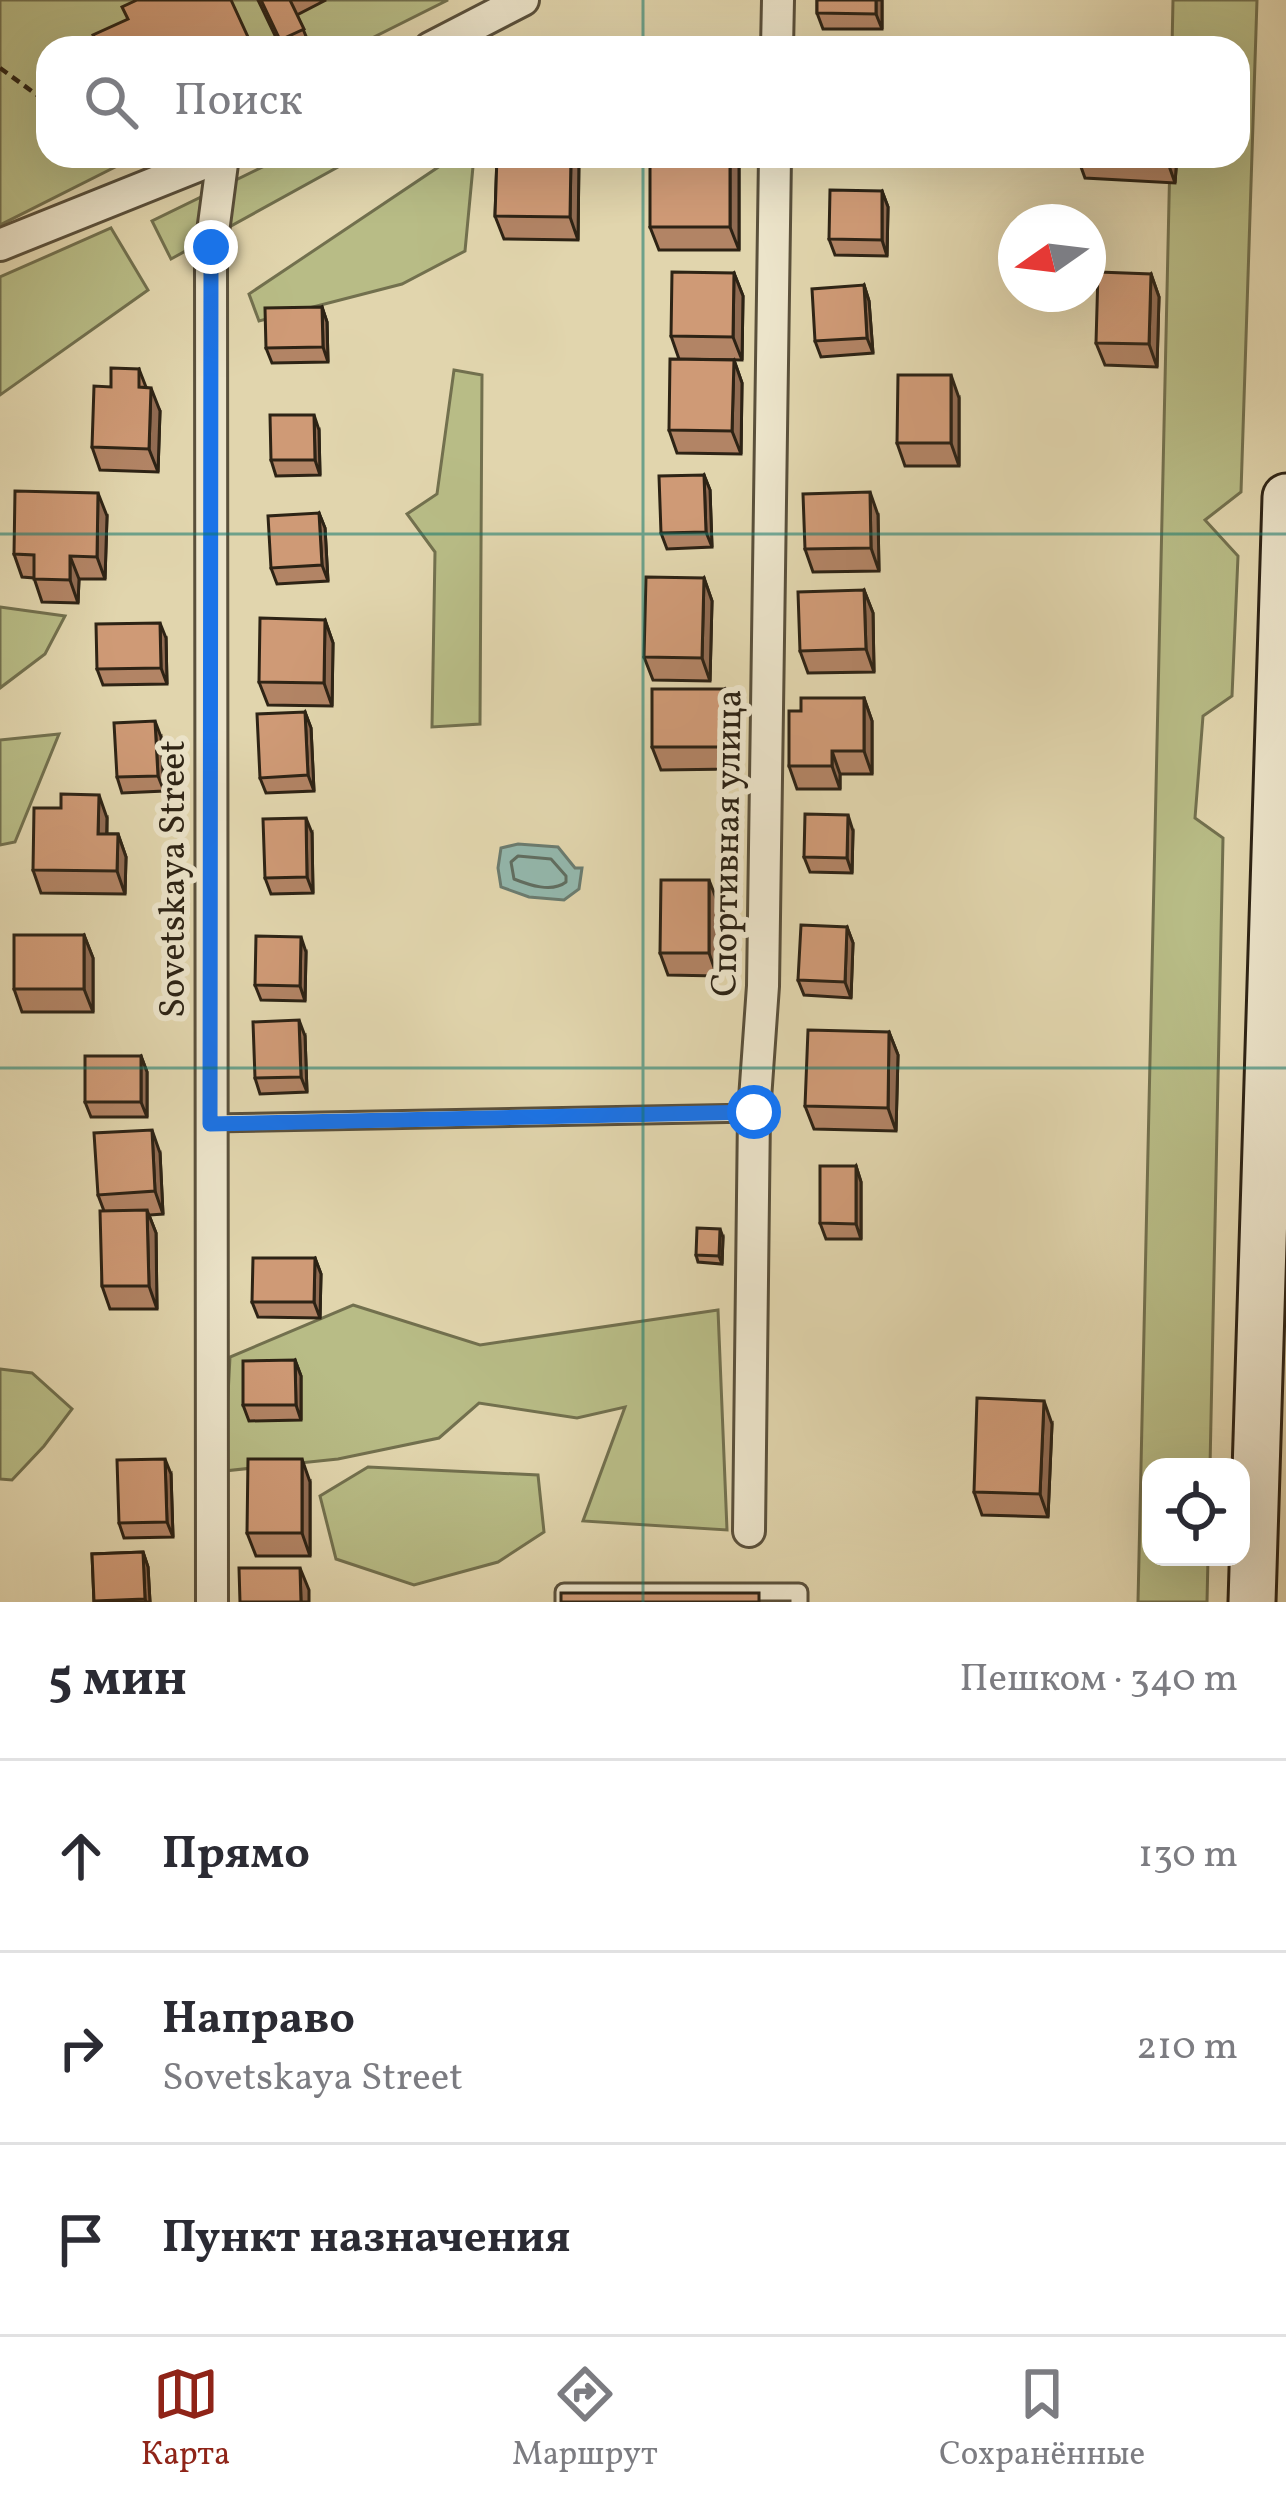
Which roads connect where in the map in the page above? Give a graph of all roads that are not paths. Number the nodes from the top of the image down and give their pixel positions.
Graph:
1 (523, 0) edge
2 (778, 0) edge
3 (453, 36) edge
4 (777, 36) edge
5 (192, 168) edge
6 (221, 168) edge
7 (775, 168) edge
8 (0, 245) edge
9 (1286, 497) edge
10 (1285, 558) edge
11 (1277, 1013) edge
12 (754, 1112) junction
13 (210, 1124) junction
14 (749, 1532) dead end
15 (212, 1602) edge
16 (564, 1602) edge
17 (799, 1602) edge
18 (1252, 1602) edge

1 - 3 street
2 - 4 street
5 - 8 street
6 - 13 street, Sovetskaya Street
7 - 12 street, Спортивная улица
9 - 10 street
10 - 11 street
11 - 18 street
12 - 13 lane
12 - 14 street, Спортивная улица
13 - 15 street, Sovetskaya Street
16 - 17 lane

